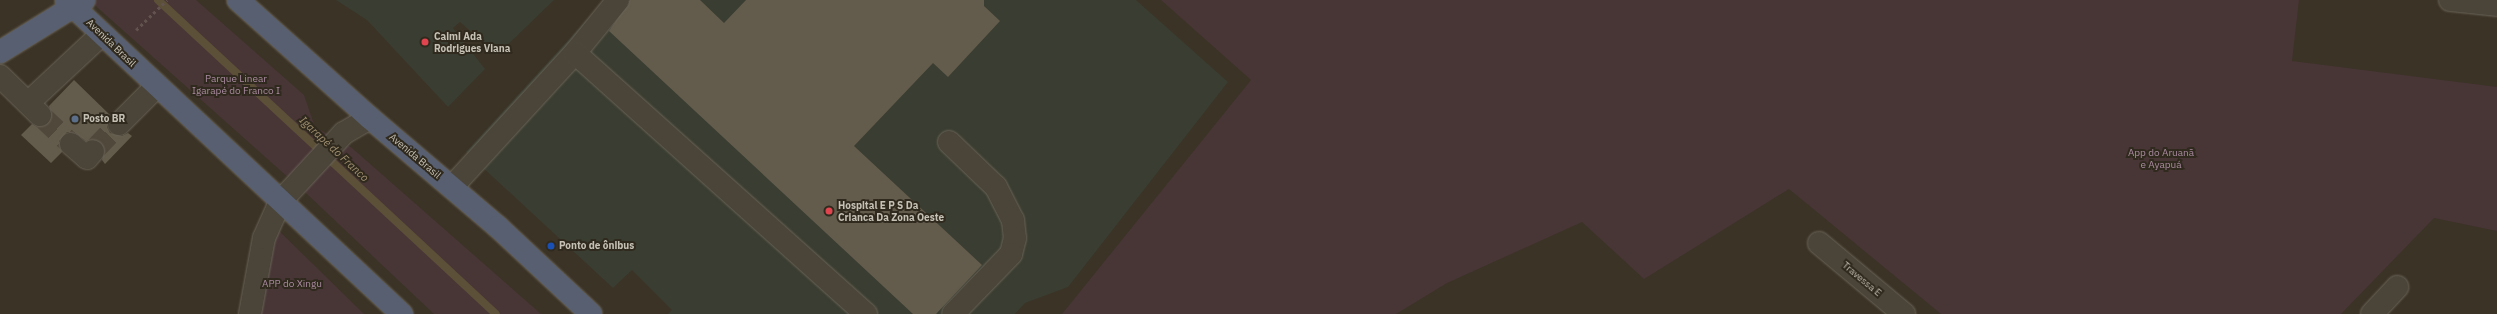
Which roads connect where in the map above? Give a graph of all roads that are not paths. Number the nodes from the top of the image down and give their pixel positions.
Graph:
1 (238, 0) edge
2 (618, 0) edge
3 (2450, 0) edge
4 (75, 3) edge
5 (2497, 5) edge
6 (102, 34) junction
7 (0, 52) edge
8 (575, 53) junction
9 (0, 76) edge
10 (157, 86) junction
11 (370, 118) junction
12 (119, 124) tunnel mouth
13 (949, 142) dead end
14 (71, 144) tunnel mouth
15 (93, 151) dead end
16 (452, 187) junction
17 (286, 195) junction
18 (1819, 243) dead end
19 (2397, 287) dead end
20 (250, 314) edge
21 (402, 314) edge
22 (591, 314) edge
23 (866, 314) edge
24 (953, 314) edge
25 (1904, 314) edge
26 (2372, 314) edge

1 - 11 highway, Avenida Brasil
2 - 8 street
3 - 5 street
4 - 6 highway, Avenida Brasil
4 - 7 highway
6 - 9 street
6 - 10 highway, Avenida Brasil
8 - 16 street
8 - 23 street
10 - 12 street
10 - 17 highway, Avenida Brasil
11 - 16 highway, Avenida Brasil
11 - 17 street
13 - 24 street
14 - 15 street
16 - 22 highway, Avenida Brasil
17 - 20 street
17 - 21 highway, Avenida Brasil
18 - 25 street, Travessa E
19 - 26 street

